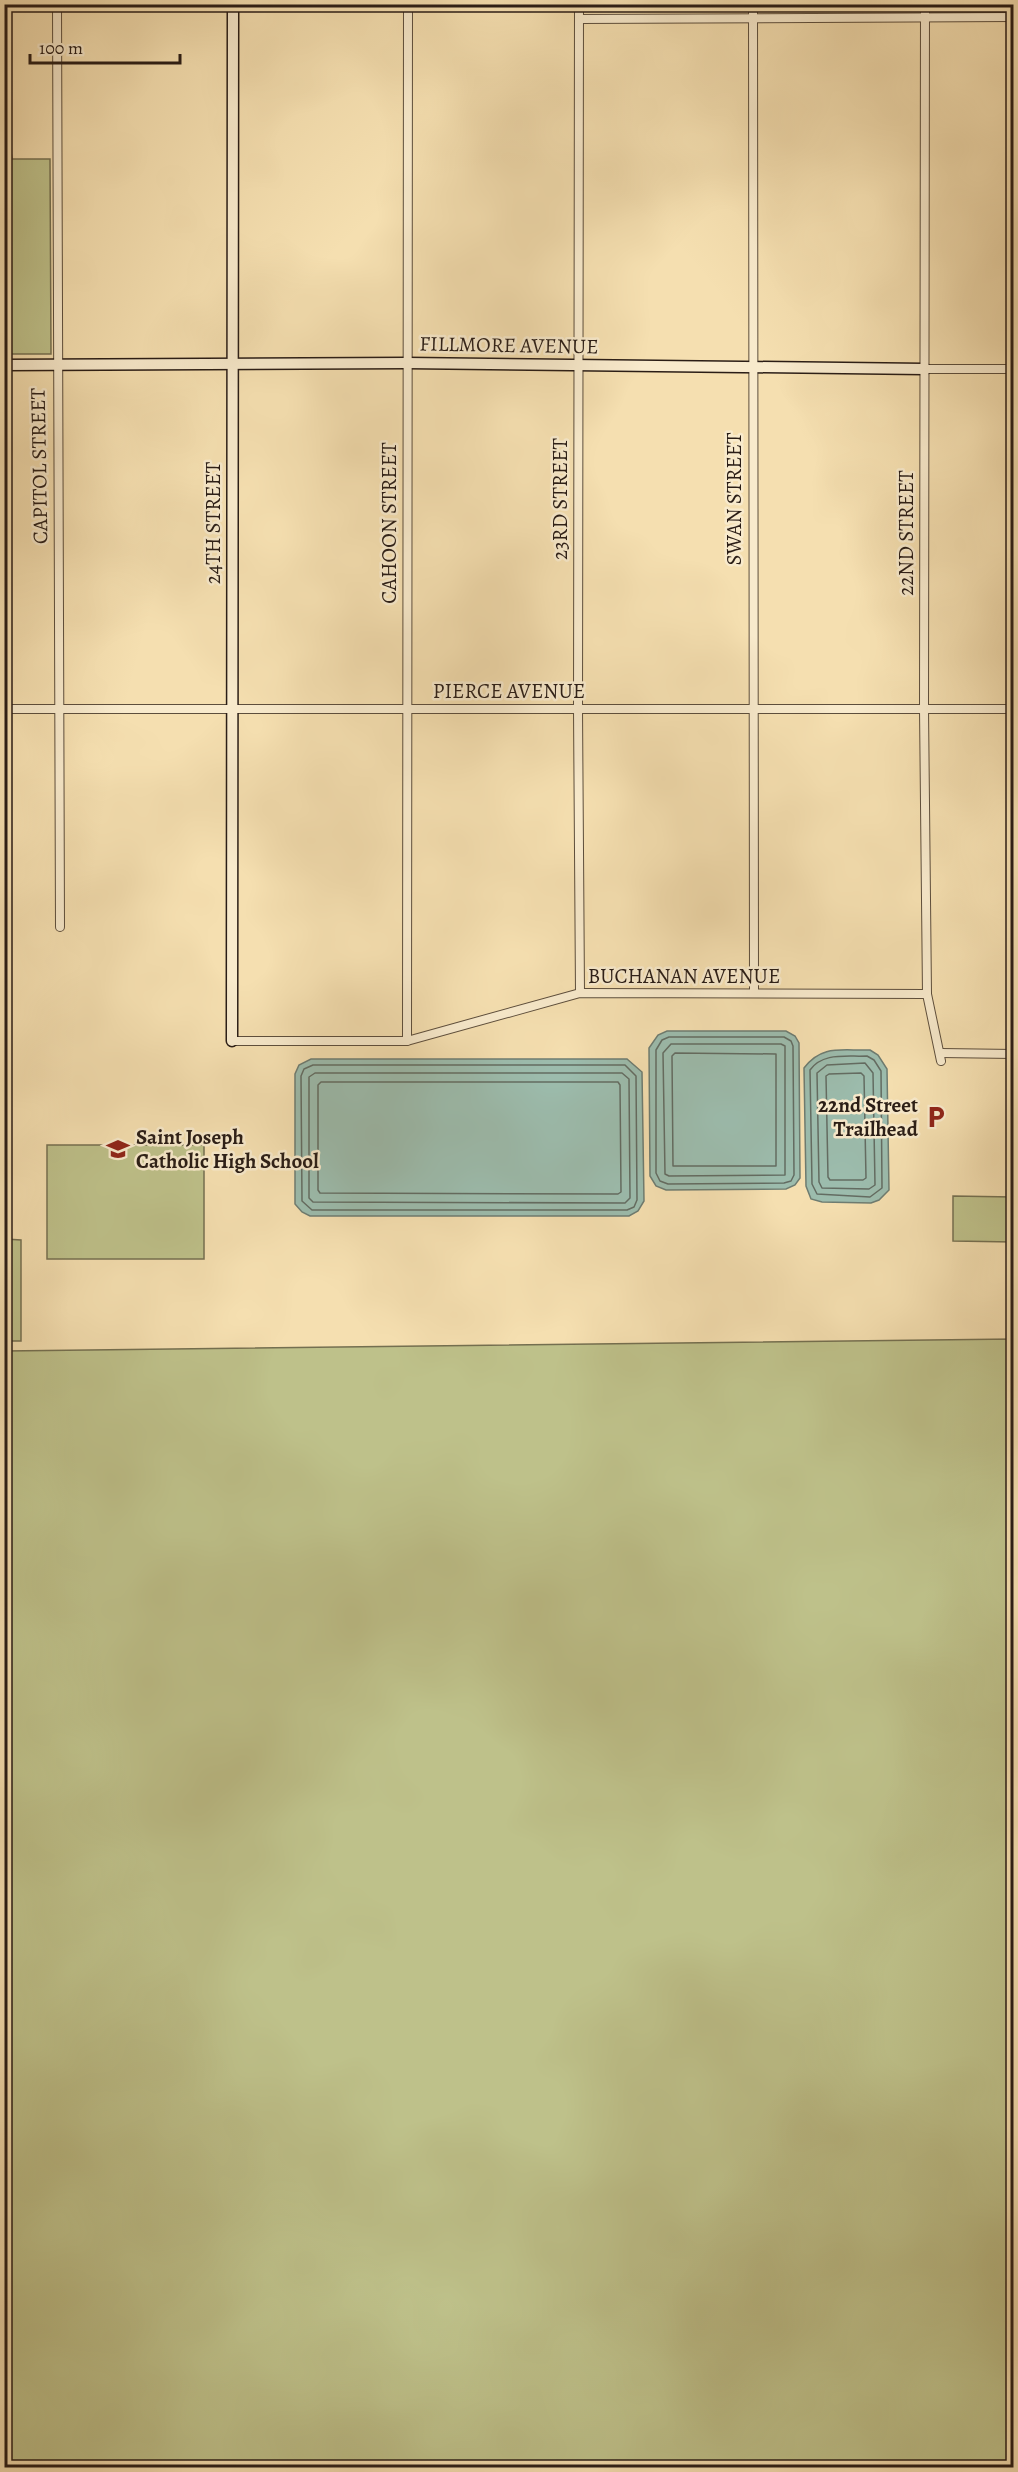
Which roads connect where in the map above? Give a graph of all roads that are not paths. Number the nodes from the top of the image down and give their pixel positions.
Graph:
1 (57, 4) edge
2 (233, 4) edge
3 (408, 4) edge
4 (579, 4) edge
5 (753, 4) edge
6 (925, 4) edge
7 (925, 17) junction
8 (1014, 17) edge
9 (753, 18) junction
10 (579, 19) junction
11 (233, 362) junction
12 (407, 363) junction
13 (56, 364) junction
14 (4, 365) edge
15 (578, 366) junction
16 (752, 366) junction
17 (925, 369) junction
18 (1014, 369) edge
19 (4, 709) edge
20 (59, 709) junction
21 (232, 709) junction
22 (407, 709) junction
23 (578, 709) junction
24 (752, 709) junction
25 (924, 709) junction
26 (1014, 709) edge
27 (60, 927) dead end
28 (580, 993) junction
29 (754, 993) junction
30 (927, 994) junction
31 (232, 1041) joint
32 (407, 1041) junction
33 (1014, 1054) edge

1 - 13 street, CAPITOL STREET
2 - 11 street, 24TH STREET
3 - 12 street, CAHOON STREET
4 - 10 street, 23RD STREET
5 - 9 street, SWAN STREET
6 - 7 street, 22ND STREET
7 - 8 street
7 - 9 street
7 - 17 street, 22ND STREET
9 - 10 street
9 - 16 street, SWAN STREET
10 - 15 street, 23RD STREET
11 - 12 street, FILLMORE AVENUE
11 - 13 street, FILLMORE AVENUE
11 - 21 street, 24TH STREET
12 - 15 street, FILLMORE AVENUE
12 - 22 street, CAHOON STREET
13 - 14 street, FILLMORE AVENUE
13 - 20 street, CAPITOL STREET
15 - 16 street, FILLMORE AVENUE
15 - 23 street, 23RD STREET
16 - 17 street, FILLMORE AVENUE
16 - 24 street, SWAN STREET
17 - 18 street, FILLMORE AVENUE
17 - 25 street, 22ND STREET
19 - 20 street, PIERCE AVENUE
20 - 21 street, PIERCE AVENUE
20 - 27 street, CAPITOL STREET
21 - 22 street, PIERCE AVENUE
21 - 31 street, 24TH STREET
22 - 23 street, PIERCE AVENUE
22 - 32 street, CAHOON STREET
23 - 24 street, PIERCE AVENUE
23 - 28 street, 23RD STREET
24 - 25 street, PIERCE AVENUE
24 - 29 street, SWAN STREET
25 - 26 street, PIERCE AVENUE
25 - 30 street, 22ND STREET
28 - 29 street, BUCHANAN AVENUE
28 - 32 street, BUCHANAN AVENUE
29 - 30 street, BUCHANAN AVENUE
30 - 33 street, 22ND STREET
31 - 32 street, BUCHANAN AVENUE

